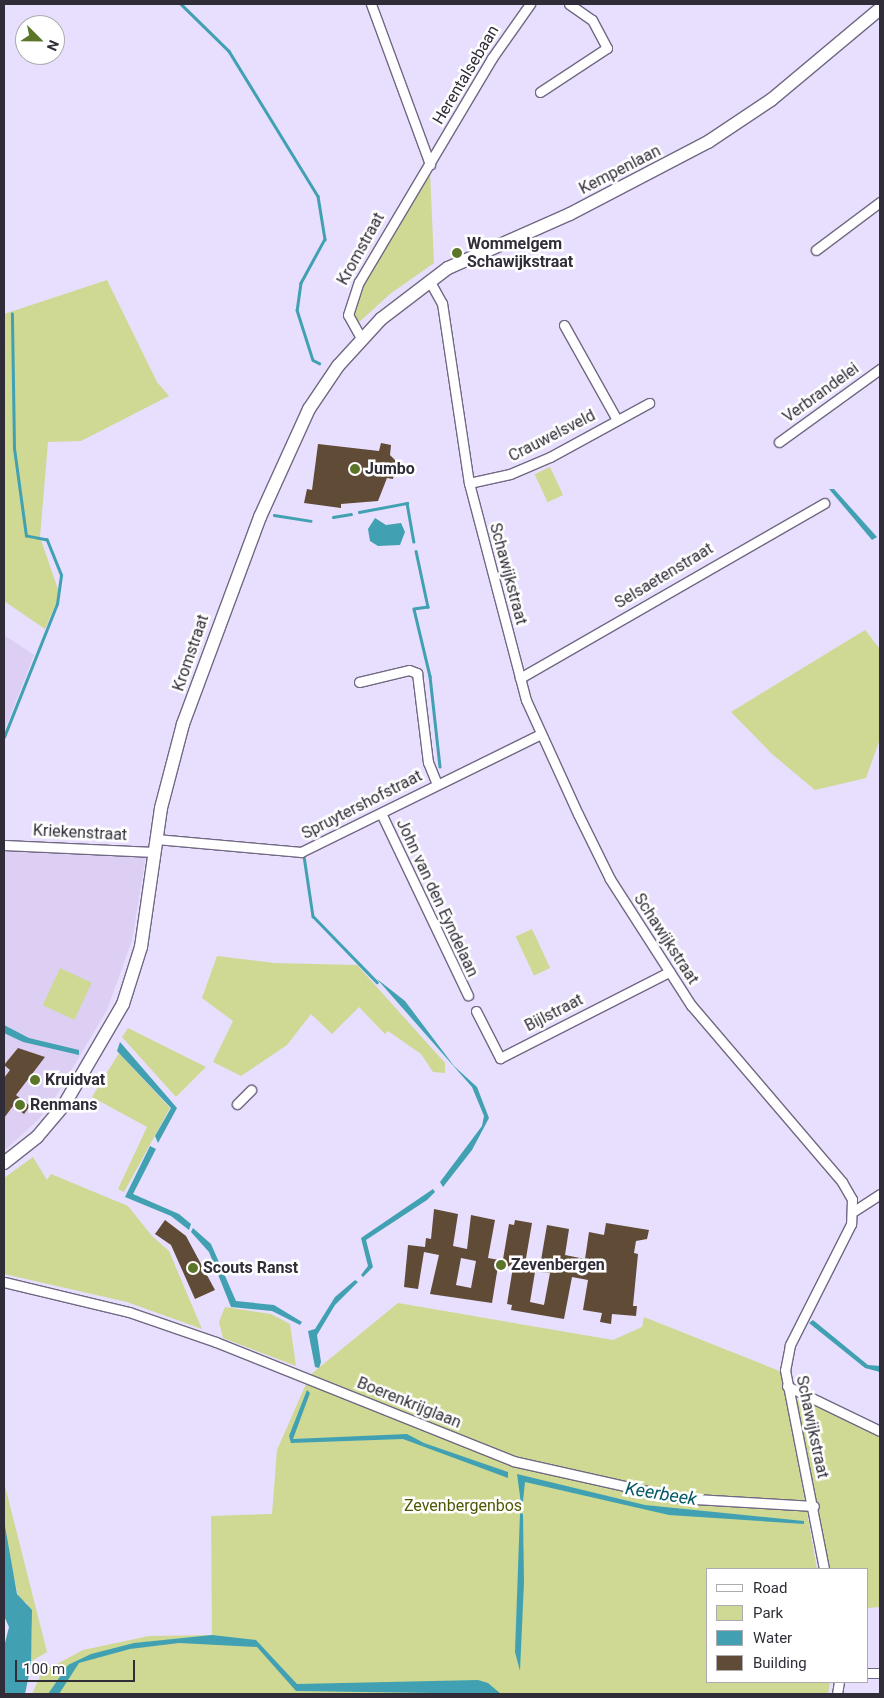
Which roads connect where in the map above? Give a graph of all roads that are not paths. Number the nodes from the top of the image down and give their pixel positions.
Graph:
1 (370, 4) edge
2 (530, 4) edge
3 (569, 4) edge
4 (880, 9) edge
5 (540, 92) dead end
6 (430, 164) junction
7 (880, 202) edge
8 (816, 250) dead end
9 (429, 280) junction
10 (564, 324) dead end
11 (361, 338) junction
12 (880, 368) edge
13 (649, 403) dead end
14 (616, 418) junction
15 (779, 442) dead end
16 (469, 483) junction
17 (824, 503) dead end
18 (520, 678) junction
19 (359, 682) dead end
20 (541, 734) junction
21 (437, 784) junction
22 (381, 813) junction
23 (156, 839) junction
24 (4, 845) edge
25 (154, 852) junction
26 (669, 972) junction
27 (468, 995) dead end
28 (476, 1011) dead end
29 (251, 1090) dead end
30 (237, 1104) dead end
31 (4, 1163) edge
32 (880, 1194) edge
33 (854, 1211) junction
34 (4, 1282) edge
35 (787, 1386) junction
36 (880, 1431) edge
37 (814, 1506) junction
38 (824, 1568) edge

1 - 6 street
2 - 6 street, Herentalsebaan
3 - 5 street
4 - 9 main road, Kempenlaan
6 - 11 street, Kromstraat
7 - 8 street
9 - 11 main road, Kempenlaan
9 - 16 street, Schawijkstraat
10 - 14 street, Crauwelsveld
11 - 23 main road, Kromstraat
12 - 15 street, Verbrandelei
13 - 14 street, Crauwelsveld
14 - 16 street, Crauwelsveld
16 - 18 street, Schawijkstraat
17 - 18 street, Selsaetenstraat
18 - 20 street, Schawijkstraat
19 - 21 street
20 - 21 street, Spruytershofstraat
20 - 26 street, Schawijkstraat
21 - 22 street, Spruytershofstraat
22 - 23 street, Spruytershofstraat
22 - 27 street, John van den Eyndelaan
23 - 25 main road, Kromstraat
24 - 25 street, Kriekenstraat
25 - 31 main road, Kromstraat
26 - 28 street, Bijlstraat
26 - 33 street, Schawijkstraat
29 - 30 street
32 - 33 street
33 - 35 street, Schawijkstraat
34 - 37 street, Boerenkrijglaan
35 - 36 street
35 - 37 street, Schawijkstraat
37 - 38 street, Schawijkstraat

